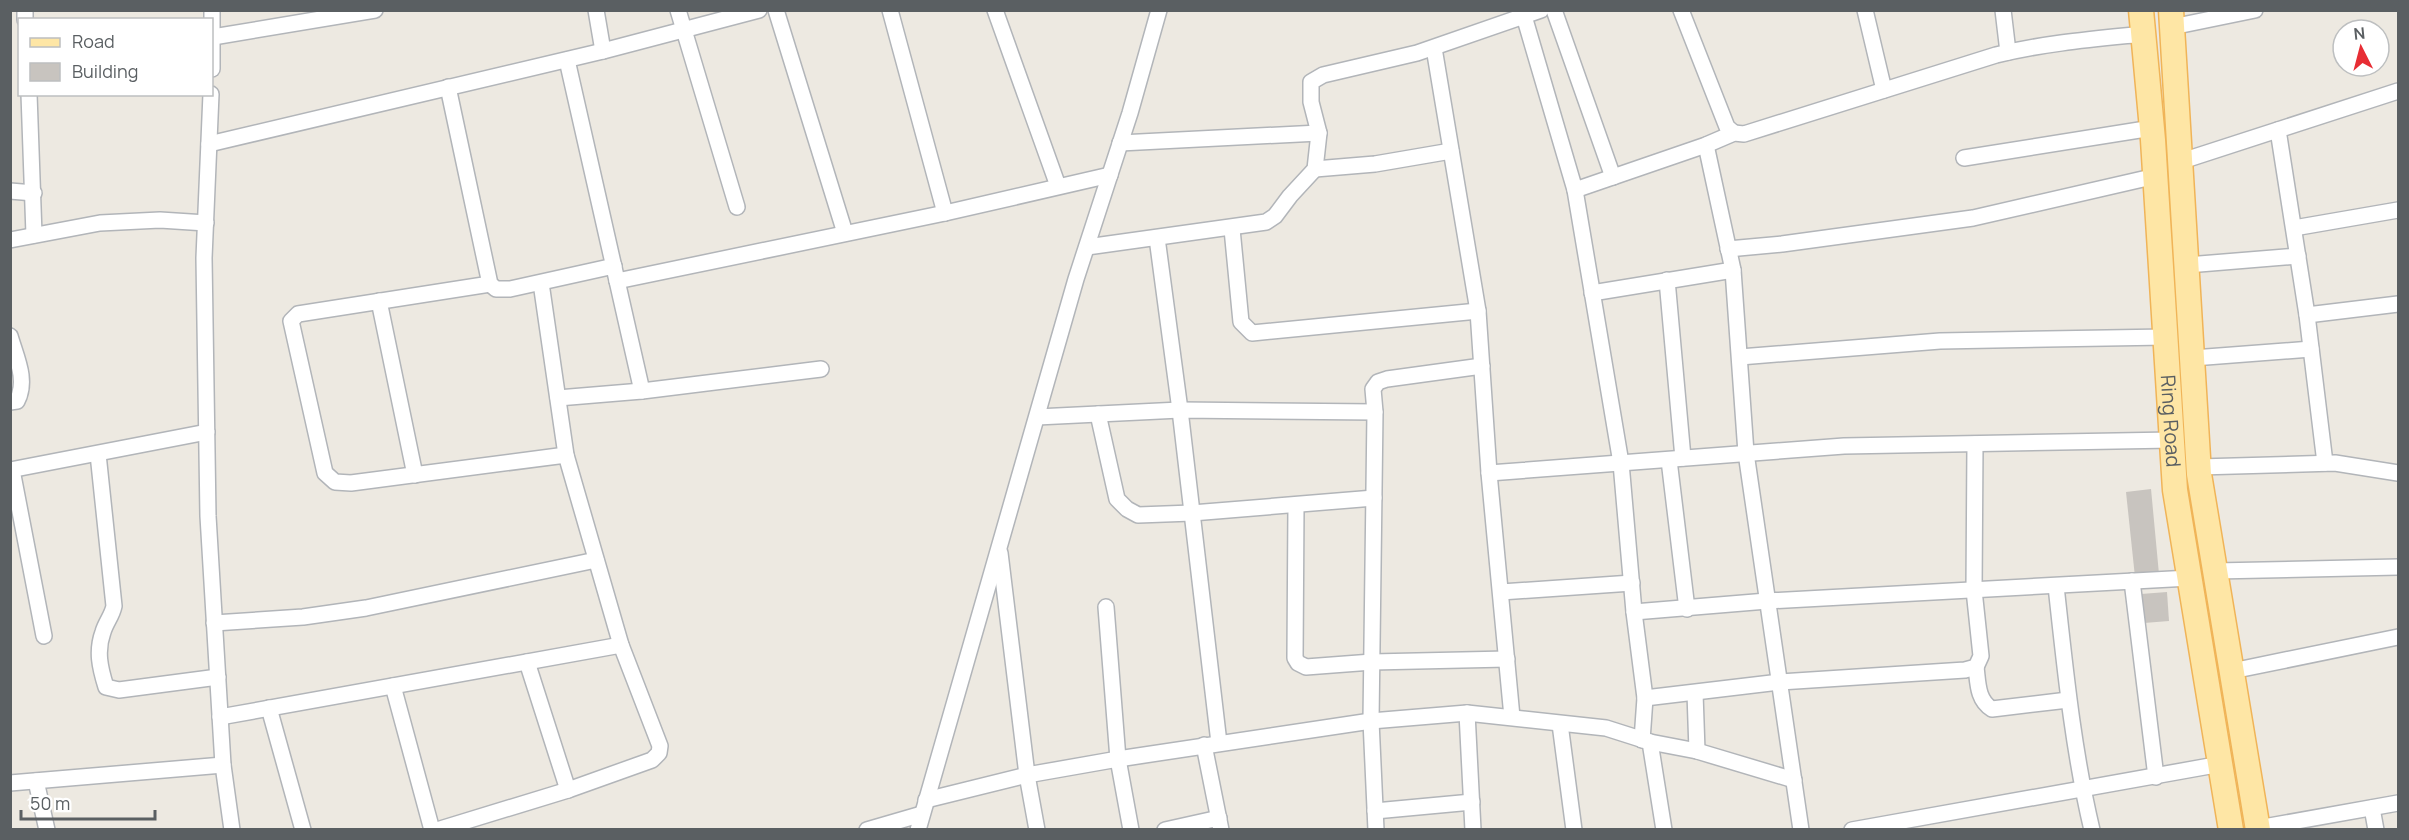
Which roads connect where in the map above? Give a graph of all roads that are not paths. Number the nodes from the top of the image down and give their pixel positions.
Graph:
1 (375, 10) edge
2 (596, 10) edge
3 (678, 10) edge
4 (759, 10) edge
5 (776, 10) edge
6 (890, 10) edge
7 (995, 10) edge
8 (1159, 10) edge
9 (1540, 10) edge
10 (1554, 10) edge
11 (1681, 10) edge
12 (1865, 10) edge
13 (2002, 10) edge
14 (2255, 10) edge
15 (1524, 16) junction
16 (2171, 19) edge
17 (2142, 22) edge
18 (683, 30) junction
19 (213, 37) edge
20 (1434, 48) junction
21 (603, 51) junction
22 (2008, 52) junction
23 (567, 60) junction
24 (448, 87) junction
25 (1884, 90) junction
26 (2398, 90) edge
27 (29, 96) edge
28 (211, 96) edge
29 (2152, 128) junction
30 (2278, 130) junction
31 (1319, 133) junction
32 (1734, 133) junction
33 (1120, 143) junction
34 (209, 144) junction
35 (1706, 145) junction
36 (1451, 151) junction
37 (1964, 158) dead end
38 (2181, 161) junction
39 (1315, 169) junction
40 (1110, 175) junction
41 (2156, 176) junction
42 (1613, 177) junction
43 (1058, 186) junction
44 (1575, 190) junction
45 (10, 191) edge
46 (34, 193) junction
47 (736, 207) dead end
48 (2398, 210) edge
49 (945, 213) junction
50 (206, 223) junction
51 (2294, 228) junction
52 (1232, 229) junction
53 (845, 233) junction
54 (34, 235) junction
55 (1157, 238) junction
56 (10, 240) edge
57 (1087, 247) junction
58 (1728, 249) junction
59 (2298, 256) junction
60 (2187, 265) junction
61 (1732, 270) junction
62 (616, 274) junction
63 (1667, 280) junction
64 (541, 283) junction
65 (490, 284) junction
66 (1592, 293) junction
67 (379, 301) junction
68 (2398, 304) edge
69 (1478, 311) junction
70 (2307, 315) junction
71 (10, 336) edge
72 (2166, 337) junction
73 (2311, 349) junction
74 (1740, 357) junction
75 (2193, 358) junction
76 (1482, 366) junction
77 (821, 369) dead end
78 (642, 392) junction
79 (558, 398) junction
80 (10, 402) edge
81 (1180, 410) junction
82 (1375, 412) junction
83 (1098, 414) junction
84 (1037, 417) junction
85 (207, 432) junction
86 (2172, 440) junction
87 (1975, 444) junction
88 (1746, 453) junction
89 (98, 454) junction
90 (567, 454) junction
91 (1676, 459) junction
92 (1621, 463) junction
93 (2325, 463) junction
94 (2199, 467) junction
95 (11, 470) edge
96 (1489, 473) junction
97 (2398, 473) edge
98 (415, 475) junction
99 (1374, 498) junction
100 (1296, 504) junction
101 (1192, 513) junction
102 (999, 547) junction
103 (596, 560) junction
104 (2398, 567) edge
105 (2215, 571) junction
106 (2190, 578) junction
107 (2132, 581) junction
108 (1632, 583) junction
109 (2056, 586) junction
110 (1974, 590) junction
111 (1501, 592) junction
112 (1767, 601) junction
113 (1106, 607) dead end
114 (1687, 609) junction
115 (1634, 612) junction
116 (214, 623) junction
117 (44, 636) dead end
118 (2398, 638) edge
119 (621, 645) junction
120 (1507, 659) junction
121 (527, 662) junction
122 (1372, 663) junction
123 (1976, 667) junction
124 (2232, 671) junction
125 (218, 677) junction
126 (1780, 682) junction
127 (393, 686) junction
128 (1695, 693) junction
129 (1644, 698) junction
130 (2068, 700) junction
131 (269, 708) junction
132 (1467, 713) junction
133 (220, 717) junction
134 (1512, 717) junction
135 (1371, 721) junction
136 (1560, 724) junction
137 (1646, 741) junction
138 (1212, 744) junction
139 (1697, 751) junction
140 (1118, 759) junction
141 (2221, 764) junction
142 (223, 765) junction
143 (1027, 775) junction
144 (2156, 777) junction
145 (1794, 780) junction
146 (36, 781) junction
147 (10, 783) edge
148 (568, 790) junction
149 (2082, 790) junction
150 (1472, 802) junction
151 (2398, 803) edge
152 (924, 807) junction
153 (2372, 808) junction
154 (1375, 811) junction
155 (1220, 824) edge
156 (2258, 829) edge
157 (47, 830) edge
158 (232, 830) edge
159 (303, 830) edge
160 (432, 830) edge
161 (437, 830) edge
162 (867, 830) edge
163 (918, 830) edge
164 (1037, 830) edge
165 (1131, 830) edge
166 (1165, 830) edge
167 (1376, 830) edge
168 (1473, 830) edge
169 (1574, 830) edge
170 (1664, 830) edge
171 (1801, 830) edge
172 (1852, 830) edge
173 (2092, 830) edge
174 (2231, 830) edge
175 (2376, 830) edge

1 - 19 street
2 - 21 street
3 - 18 street
4 - 18 street
5 - 53 street
6 - 49 street
7 - 43 street
8 - 33 street
9 - 15 street
10 - 42 street
11 - 32 street
12 - 25 street
13 - 22 street
14 - 16 street
15 - 20 street
15 - 44 street
16 - 38 main road, Ring Road
17 - 22 street
17 - 29 main road, Ring Road
18 - 21 street
18 - 47 street
20 - 31 street
20 - 36 street
21 - 23 street
22 - 25 street
23 - 24 street
23 - 62 street
24 - 34 street
24 - 65 street
25 - 32 street
26 - 30 street
27 - 46 street
28 - 34 street
29 - 37 street
29 - 41 main road, Ring Road
30 - 38 street
30 - 51 street
31 - 33 street
31 - 39 street
32 - 35 street
33 - 40 street
34 - 50 street
35 - 42 street
35 - 58 street
36 - 39 street
36 - 69 street
38 - 60 main road, Ring Road
39 - 52 street
40 - 43 street
40 - 57 street
41 - 58 street
41 - 72 main road, Ring Road
42 - 44 street
43 - 49 street
44 - 66 street
45 - 46 street
46 - 54 street
48 - 51 street
49 - 53 street
50 - 54 street
50 - 85 street
51 - 59 street
52 - 55 street
52 - 69 street
53 - 62 street
54 - 56 street
55 - 57 street
55 - 81 street
57 - 84 street
58 - 61 street
59 - 60 street
59 - 70 street
60 - 75 main road, Ring Road
61 - 63 street
61 - 74 street
62 - 64 street
62 - 78 street
63 - 66 street
63 - 91 street
64 - 65 street
64 - 79 street
65 - 67 street
66 - 92 street
67 - 98 street
67 - 98 street
68 - 70 street
69 - 76 street
70 - 73 street
71 - 80 street
72 - 74 street
72 - 86 main road, Ring Road
73 - 75 street
73 - 93 street
74 - 88 street
75 - 94 main road, Ring Road
76 - 82 street
76 - 96 street
77 - 78 street
78 - 79 street
79 - 90 street
81 - 82 street
81 - 83 street
81 - 101 street
82 - 99 street
83 - 84 street
83 - 101 street
84 - 102 street
85 - 89 street
85 - 116 street
86 - 87 street
86 - 106 main road, Ring Road
87 - 88 street
87 - 110 street
88 - 91 street
88 - 112 street
89 - 95 street
89 - 125 street
90 - 98 street
90 - 103 street
91 - 92 street
91 - 114 street
92 - 96 street
92 - 108 street
93 - 94 street
93 - 97 street
94 - 105 main road, Ring Road
95 - 117 street
96 - 111 street
99 - 100 street
99 - 122 street
100 - 101 street
100 - 122 street
101 - 138 street
102 - 143 street
102 - 152 street
103 - 116 street
103 - 119 street
104 - 105 street
105 - 124 main road, Ring Road
106 - 107 street
106 - 141 main road, Ring Road
107 - 109 street
107 - 144 street
108 - 111 street
108 - 115 street
109 - 110 street
109 - 130 street
110 - 112 street
110 - 123 street
111 - 120 street
112 - 114 street
112 - 126 street
113 - 140 street
114 - 115 street
115 - 129 street
116 - 125 street
118 - 124 street
119 - 121 street
119 - 148 street
120 - 122 street
120 - 134 street
121 - 127 street
121 - 148 street
122 - 135 street
123 - 126 street
123 - 130 street
124 - 156 main road, Ring Road
125 - 133 street
126 - 128 street
126 - 145 street
127 - 131 street
127 - 160 street
128 - 129 street
128 - 139 street
129 - 137 street
130 - 149 street
131 - 133 street
131 - 159 street
132 - 134 street
132 - 135 street
132 - 150 street
133 - 142 street
134 - 136 street
135 - 138 street
135 - 154 street
136 - 137 street
136 - 169 street
137 - 139 street
137 - 170 street
138 - 140 street
138 - 155 street
139 - 145 street
140 - 143 street
140 - 165 street
141 - 144 street
141 - 174 main road, Ring Road
142 - 146 street
142 - 158 street
143 - 152 street
143 - 164 street
144 - 149 street
145 - 171 street
146 - 147 street
146 - 157 street
148 - 161 street
149 - 172 street
149 - 173 street
150 - 154 street
150 - 168 street
151 - 153 street
152 - 162 street
152 - 163 street
153 - 156 street
153 - 175 street
154 - 167 street
155 - 166 street

